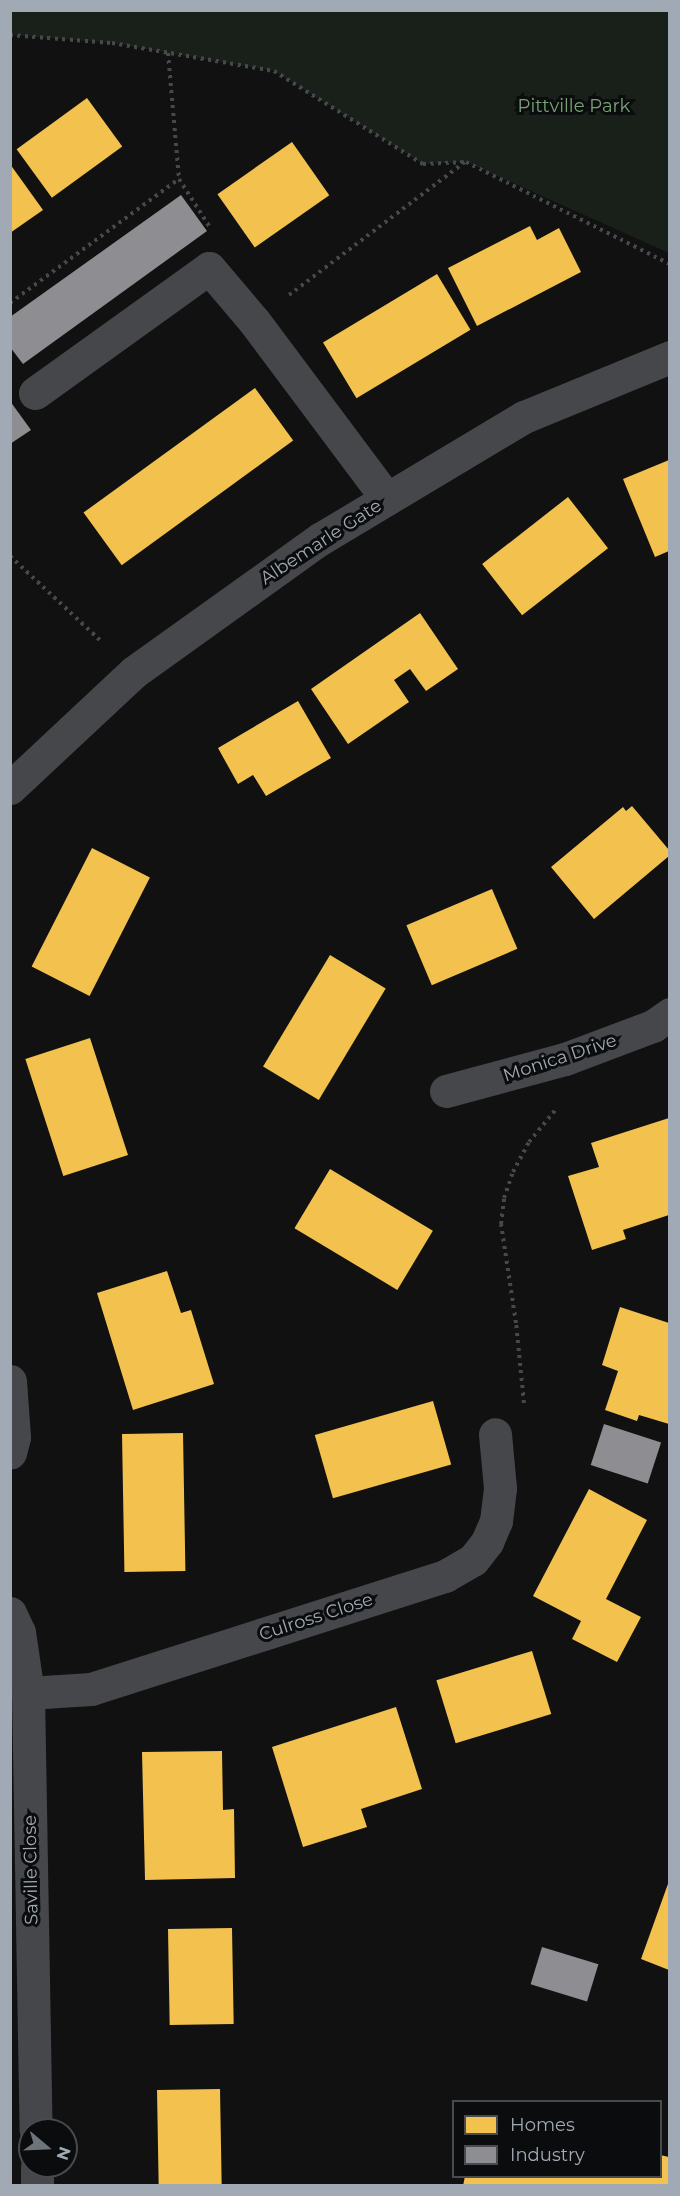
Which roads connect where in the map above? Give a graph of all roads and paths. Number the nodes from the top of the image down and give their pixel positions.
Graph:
1 (10, 34) edge
2 (168, 53) junction
3 (466, 162) junction
4 (179, 179) junction
5 (669, 264) edge
6 (209, 268) junction
7 (10, 303) edge
8 (254, 321) junction
9 (669, 357) edge
10 (35, 393) dead end
11 (387, 499) junction
12 (10, 556) edge
13 (134, 672) junction
14 (10, 788) edge
15 (669, 1014) edge
16 (446, 1091) dead end
17 (563, 1102) dead end
18 (10, 1381) edge
19 (495, 1434) joint
20 (10, 1453) edge
21 (10, 1613) edge
22 (28, 1693) junction
23 (36, 2118) edge

1 - 2 path
2 - 3 path
2 - 4 path
3 - 5 path
3 - 8 path
4 - 6 path
4 - 7 path
6 - 8 street
6 - 10 street
8 - 11 street
9 - 11 street, Albemarle Gate
11 - 13 street, Albemarle Gate
12 - 13 path
13 - 14 street, Albemarle Gate
15 - 16 street, Monica Drive
17 - 19 path
18 - 20 street
19 - 22 street, Culross Close
21 - 22 street, Saville Close
22 - 23 street, Saville Close

